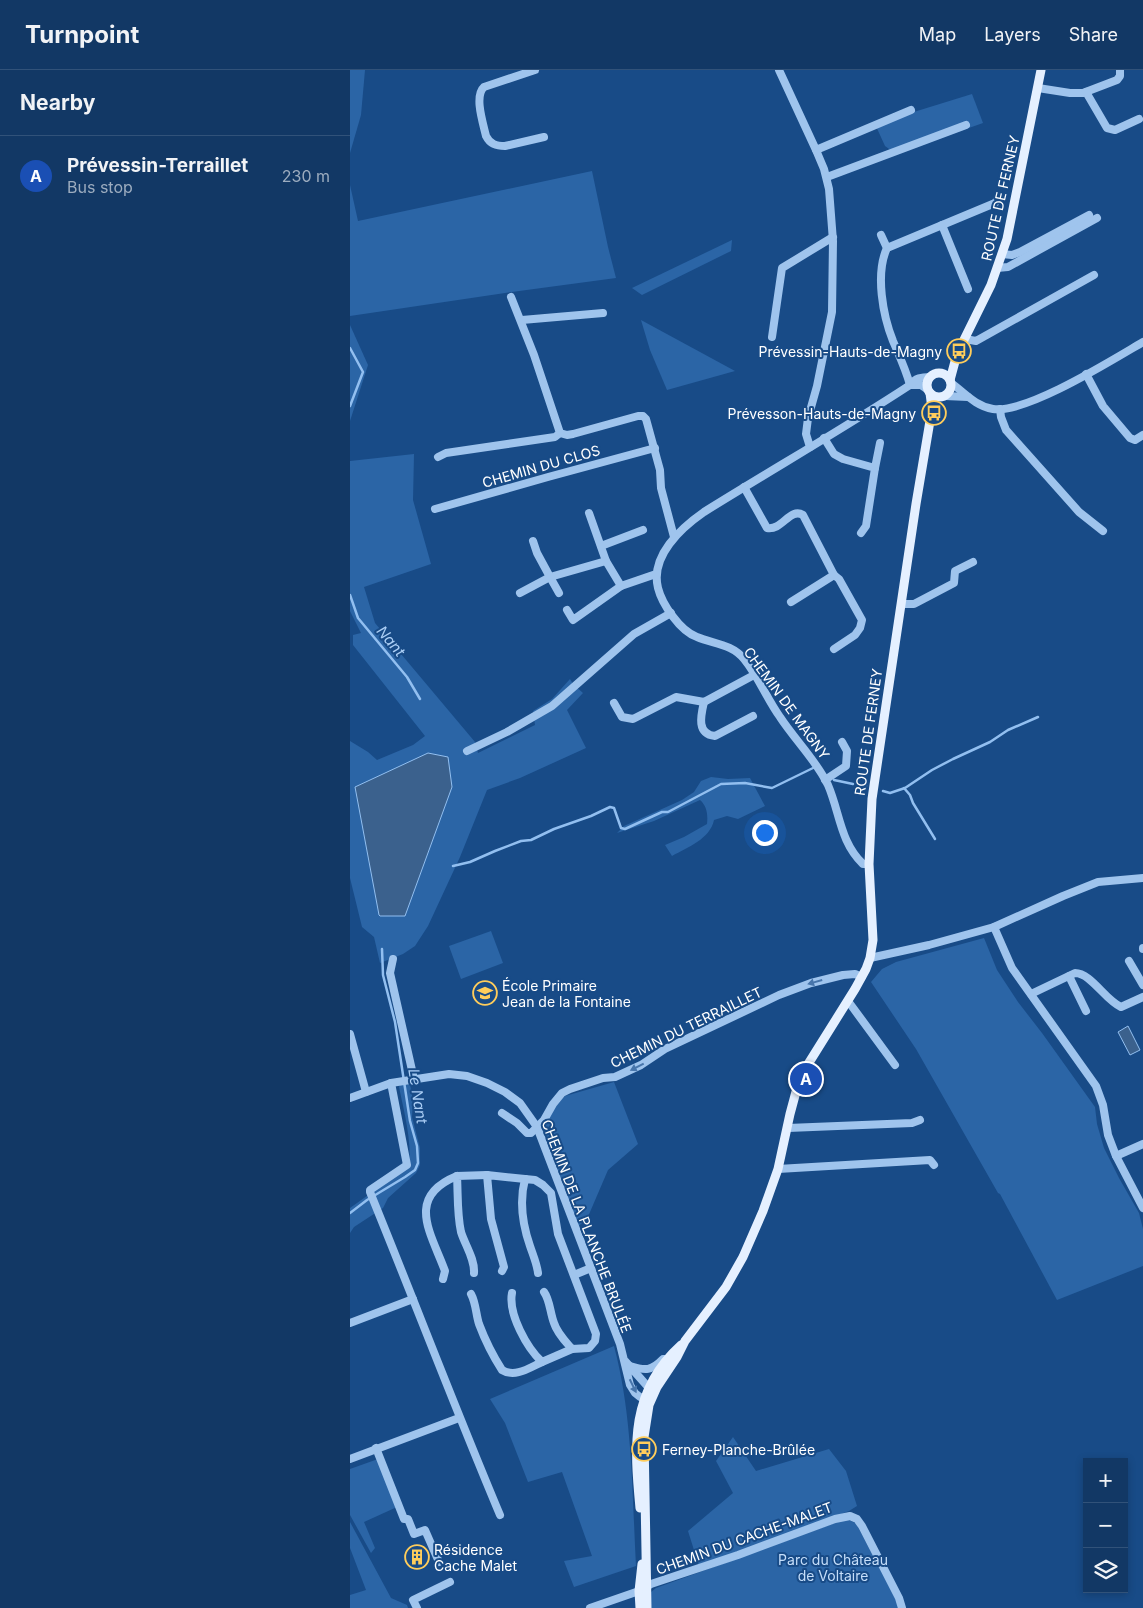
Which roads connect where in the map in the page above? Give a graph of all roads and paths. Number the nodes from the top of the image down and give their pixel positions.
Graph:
1 (535, 70) edge
2 (779, 70) edge
3 (1041, 70) edge
4 (1120, 70) edge
5 (1038, 88) junction
6 (1086, 92) junction
7 (911, 110) dead end
8 (1139, 119) dead end
9 (966, 125) dead end
10 (544, 137) dead end
11 (816, 150) junction
12 (827, 177) junction
13 (998, 199) dead end
14 (942, 224) junction
15 (881, 234) dead end
16 (833, 237) junction
17 (887, 248) junction
18 (1002, 254) junction
19 (997, 268) junction
20 (1094, 275) dead end
21 (968, 289) dead end
22 (512, 297) dead end
23 (603, 312) dead end
24 (522, 320) junction
25 (772, 337) dead end
26 (965, 339) junction
27 (1143, 342) edge
28 (958, 354) junction
29 (1086, 374) junction
30 (935, 375) junction
31 (950, 381) junction
32 (910, 385) junction
33 (936, 394) junction
34 (968, 397) junction
35 (1000, 409) junction
36 (560, 433) junction
37 (1143, 435) edge
38 (824, 438) junction
39 (880, 443) dead end
40 (810, 447) junction
41 (655, 448) junction
42 (438, 457) dead end
43 (875, 468) junction
44 (744, 487) junction
45 (435, 509) dead end
46 (589, 513) dead end
47 (642, 530) dead end
48 (1103, 531) dead end
49 (861, 533) dead end
50 (674, 537) junction
51 (533, 541) dead end
52 (601, 546) junction
53 (606, 561) junction
54 (973, 562) dead end
55 (656, 574) junction
56 (834, 575) junction
57 (550, 577) junction
58 (621, 586) junction
59 (520, 593) dead end
60 (559, 593) dead end
61 (791, 602) dead end
62 (901, 604) junction
63 (566, 610) dead end
64 (671, 614) junction
65 (834, 649) dead end
66 (754, 676) junction
67 (704, 702) junction
68 (614, 703) dead end
69 (753, 716) dead end
70 (842, 742) dead end
71 (467, 751) dead end
72 (825, 780) junction
73 (869, 864) junction
74 (1143, 878) edge
75 (994, 927) junction
76 (393, 958) dead end
77 (870, 958) junction
78 (1129, 961) dead end
79 (1069, 976) junction
80 (862, 977) junction
81 (1143, 985) edge
82 (1031, 994) junction
83 (1143, 997) edge
84 (848, 1001) junction
85 (1086, 1010) dead end
86 (350, 1034) edge
87 (353, 1056) edge
88 (895, 1065) dead end
89 (411, 1079) junction
90 (395, 1082) junction
91 (366, 1092) junction
92 (350, 1098) edge
93 (502, 1113) dead end
94 (920, 1120) dead end
95 (537, 1127) junction
96 (896, 1128) dead end
97 (787, 1131) junction
98 (1143, 1144) edge
99 (1116, 1156) junction
100 (934, 1165) dead end
101 (778, 1169) junction
102 (488, 1175) junction
103 (457, 1176) junction
104 (525, 1179) junction
105 (1140, 1195) edge
106 (1143, 1208) edge
107 (589, 1264) junction
108 (502, 1271) dead end
109 (573, 1271) junction
110 (474, 1273) dead end
111 (538, 1273) dead end
112 (443, 1279) dead end
113 (544, 1292) dead end
114 (512, 1293) dead end
115 (471, 1294) dead end
116 (413, 1299) junction
117 (350, 1323) edge
118 (685, 1341) junction
119 (572, 1350) junction
120 (667, 1359) junction
121 (542, 1362) junction
122 (628, 1364) junction
123 (648, 1395) junction
124 (459, 1418) junction
125 (376, 1448) junction
126 (350, 1459) edge
127 (500, 1515) dead end
128 (439, 1562) dead end
129 (450, 1582) dead end
130 (642, 1589) junction
131 (417, 1608) edge
132 (590, 1608) edge
133 (640, 1608) edge
134 (647, 1608) edge
135 (902, 1608) edge

1 - 10 street
2 - 11 street
3 - 5 main road, ROUTE DE FERNEY
4 - 6 street
5 - 6 street
5 - 18 main road, ROUTE DE FERNEY
6 - 8 street
7 - 11 street
9 - 12 street
11 - 12 street
12 - 16 street
13 - 14 street
14 - 17 street
14 - 21 street
15 - 17 street
16 - 25 street
16 - 40 street
17 - 32 street
18 - 19 main road, ROUTE DE FERNEY
18 - 19 street
19 - 26 main road, ROUTE DE FERNEY
20 - 26 street
22 - 24 street, CHEMIN DU CLOS
23 - 24 street
24 - 36 street, CHEMIN DU CLOS
26 - 28 main road, ROUTE DE FERNEY
27 - 29 street
28 - 30 main road, ROUTE DE FERNEY
28 - 31 main road, ROUTE DE FERNEY
29 - 35 street
29 - 37 street
30 - 31 main road
30 - 32 street
30 - 33 main road
31 - 33 main road
31 - 34 street
32 - 33 street
32 - 38 street
33 - 34 street
33 - 62 main road, ROUTE DE FERNEY
34 - 35 street
35 - 48 street
36 - 41 street, CHEMIN DU CLOS
36 - 42 street, CHEMIN DU CLOS
38 - 40 street
38 - 43 street
39 - 43 street
40 - 44 street
41 - 45 street, CHEMIN DU CLOS
41 - 50 street, CHEMIN DU CLOS
43 - 49 street
44 - 50 street
44 - 56 street
46 - 52 street
47 - 52 street
50 - 55 street
51 - 57 street
52 - 53 street
53 - 57 street
53 - 58 street
54 - 62 street
55 - 58 street
55 - 64 street, CHEMIN DE MAGNY
56 - 61 street
56 - 65 street
57 - 59 street
57 - 60 street
58 - 63 street
62 - 73 main road, ROUTE DE FERNEY
64 - 66 street, CHEMIN DE MAGNY
64 - 71 street
66 - 67 street
66 - 72 street, CHEMIN DE MAGNY
67 - 68 street
67 - 69 street
70 - 72 street
72 - 73 street, CHEMIN DE MAGNY
73 - 77 main road, ROUTE DE FERNEY
74 - 75 street
75 - 77 street
75 - 82 street
76 - 89 street
77 - 80 main road, ROUTE DE FERNEY
78 - 81 street
79 - 82 street
79 - 83 street
79 - 85 street
80 - 84 main road, ROUTE DE FERNEY
80 -> 95 street, CHEMIN DU TERRAILLET
82 - 99 street
84 - 88 street
84 - 97 main road, ROUTE DE FERNEY
86 - 87 street
87 - 91 street
89 - 90 street, CHEMIN DE LA PLANCHE BRULÉE
89 - 95 street, CHEMIN DE LA PLANCHE BRULÉE
90 - 91 street, CHEMIN DE LA PLANCHE BRULÉE
90 - 116 street
91 - 92 street, CHEMIN DE LA PLANCHE BRULÉE
93 - 95 street
94 - 97 street
95 - 107 street, CHEMIN DE LA PLANCHE BRULÉE
96 - 97 street
97 - 101 main road, ROUTE DE FERNEY
98 - 99 street
99 - 105 street
100 - 101 street
101 - 118 main road, ROUTE DE FERNEY
102 - 103 street
102 - 104 street
102 - 108 street
103 - 110 street
103 - 112 street
104 - 109 street
104 - 111 street
105 - 106 street
107 - 109 street
107 - 122 street, CHEMIN DE LA PLANCHE BRULÉE
109 - 119 street
113 - 119 street
114 - 121 street
115 - 121 street
116 - 117 street
116 - 124 street
118 - 120 main road
118 - 123 main road
119 - 121 street
120 - 122 street
120 - 123 main road
122 - 123 street, CHEMIN DE LA PLANCHE BRULÉE
122 -> 123 street, CHEMIN DE LA PLANCHE BRULÉE
123 - 130 main road
124 - 125 street
124 - 127 street
125 - 126 street
125 - 128 street
129 - 131 street
130 - 132 street, CHEMIN DU CACHE-MALET
130 - 133 main road
130 - 134 main road
130 - 135 street, CHEMIN DU CACHE-MALET

